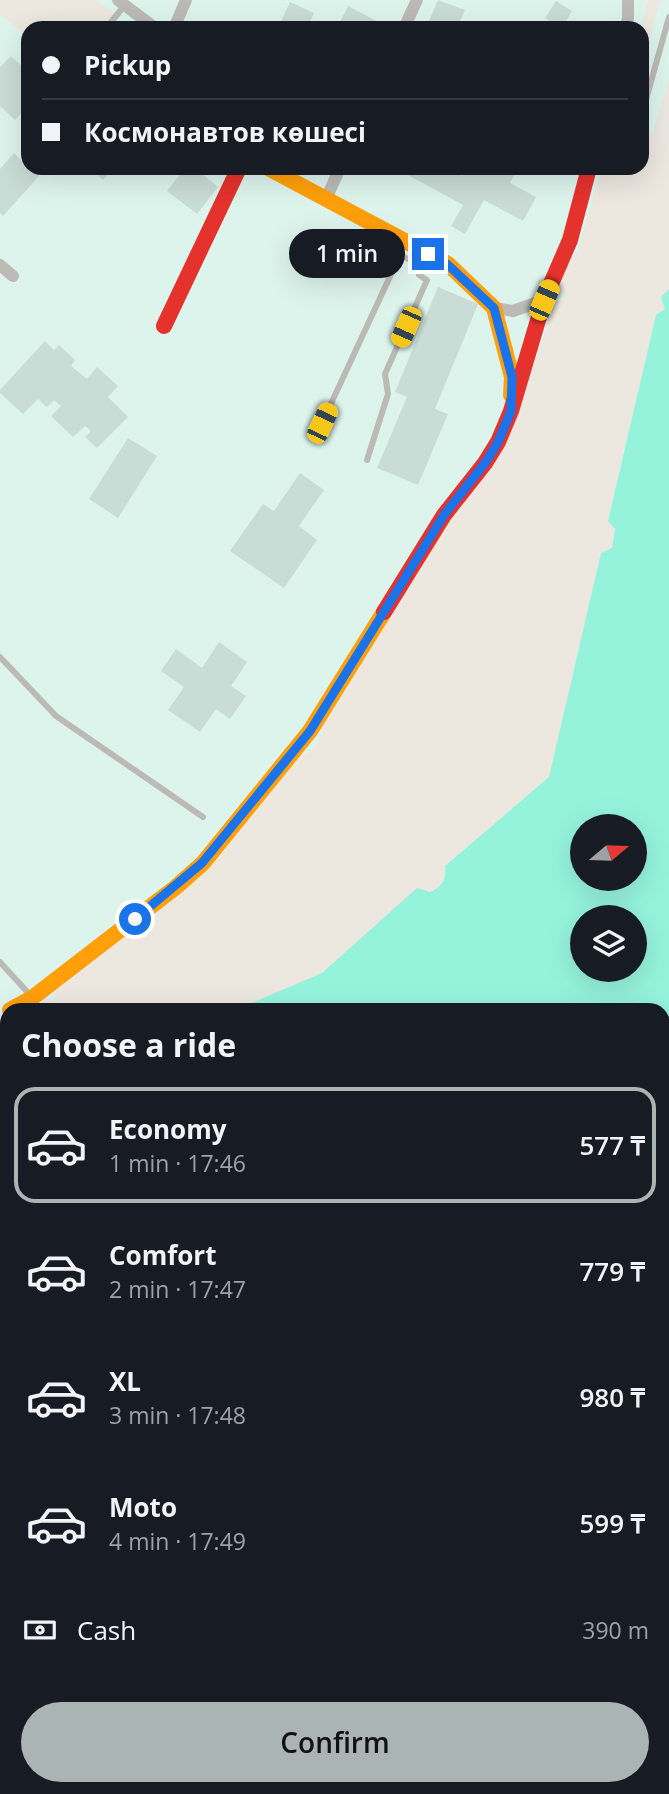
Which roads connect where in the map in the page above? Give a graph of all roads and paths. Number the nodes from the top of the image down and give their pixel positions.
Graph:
1 (186, 0) edge
2 (417, 0) edge
3 (628, 0) edge
4 (122, 3) edge
5 (669, 17) edge
6 (110, 21) edge
7 (146, 21) edge
8 (177, 21) edge
9 (407, 21) edge
10 (627, 21) edge
11 (649, 89) edge
12 (236, 175) edge
13 (281, 175) edge
14 (337, 175) edge
15 (587, 175) edge
16 (326, 199) junction
17 (426, 260) junction
18 (0, 265) edge
19 (13, 275) dead end
20 (544, 300) junction
21 (494, 308) junction
22 (163, 326) dead end
23 (511, 411) junction
24 (322, 423) dead end
25 (367, 460) dead end
26 (0, 657) edge
27 (203, 817) dead end
28 (0, 962) edge
29 (32, 998) junction
30 (22, 1003) edge

1 - 8 street
2 - 9 street
3 - 10 street
4 - 6 lane
4 - 7 street
5 - 11 lane
12 - 22 street
13 - 16 street
14 - 16 street
15 - 20 street
16 - 17 street
17 - 21 street
17 - 24 lane
17 - 25 lane
18 - 19 street
20 - 21 street
20 - 23 street
21 - 23 street
23 - 29 street
26 - 27 lane
28 - 29 lane
29 - 30 street

